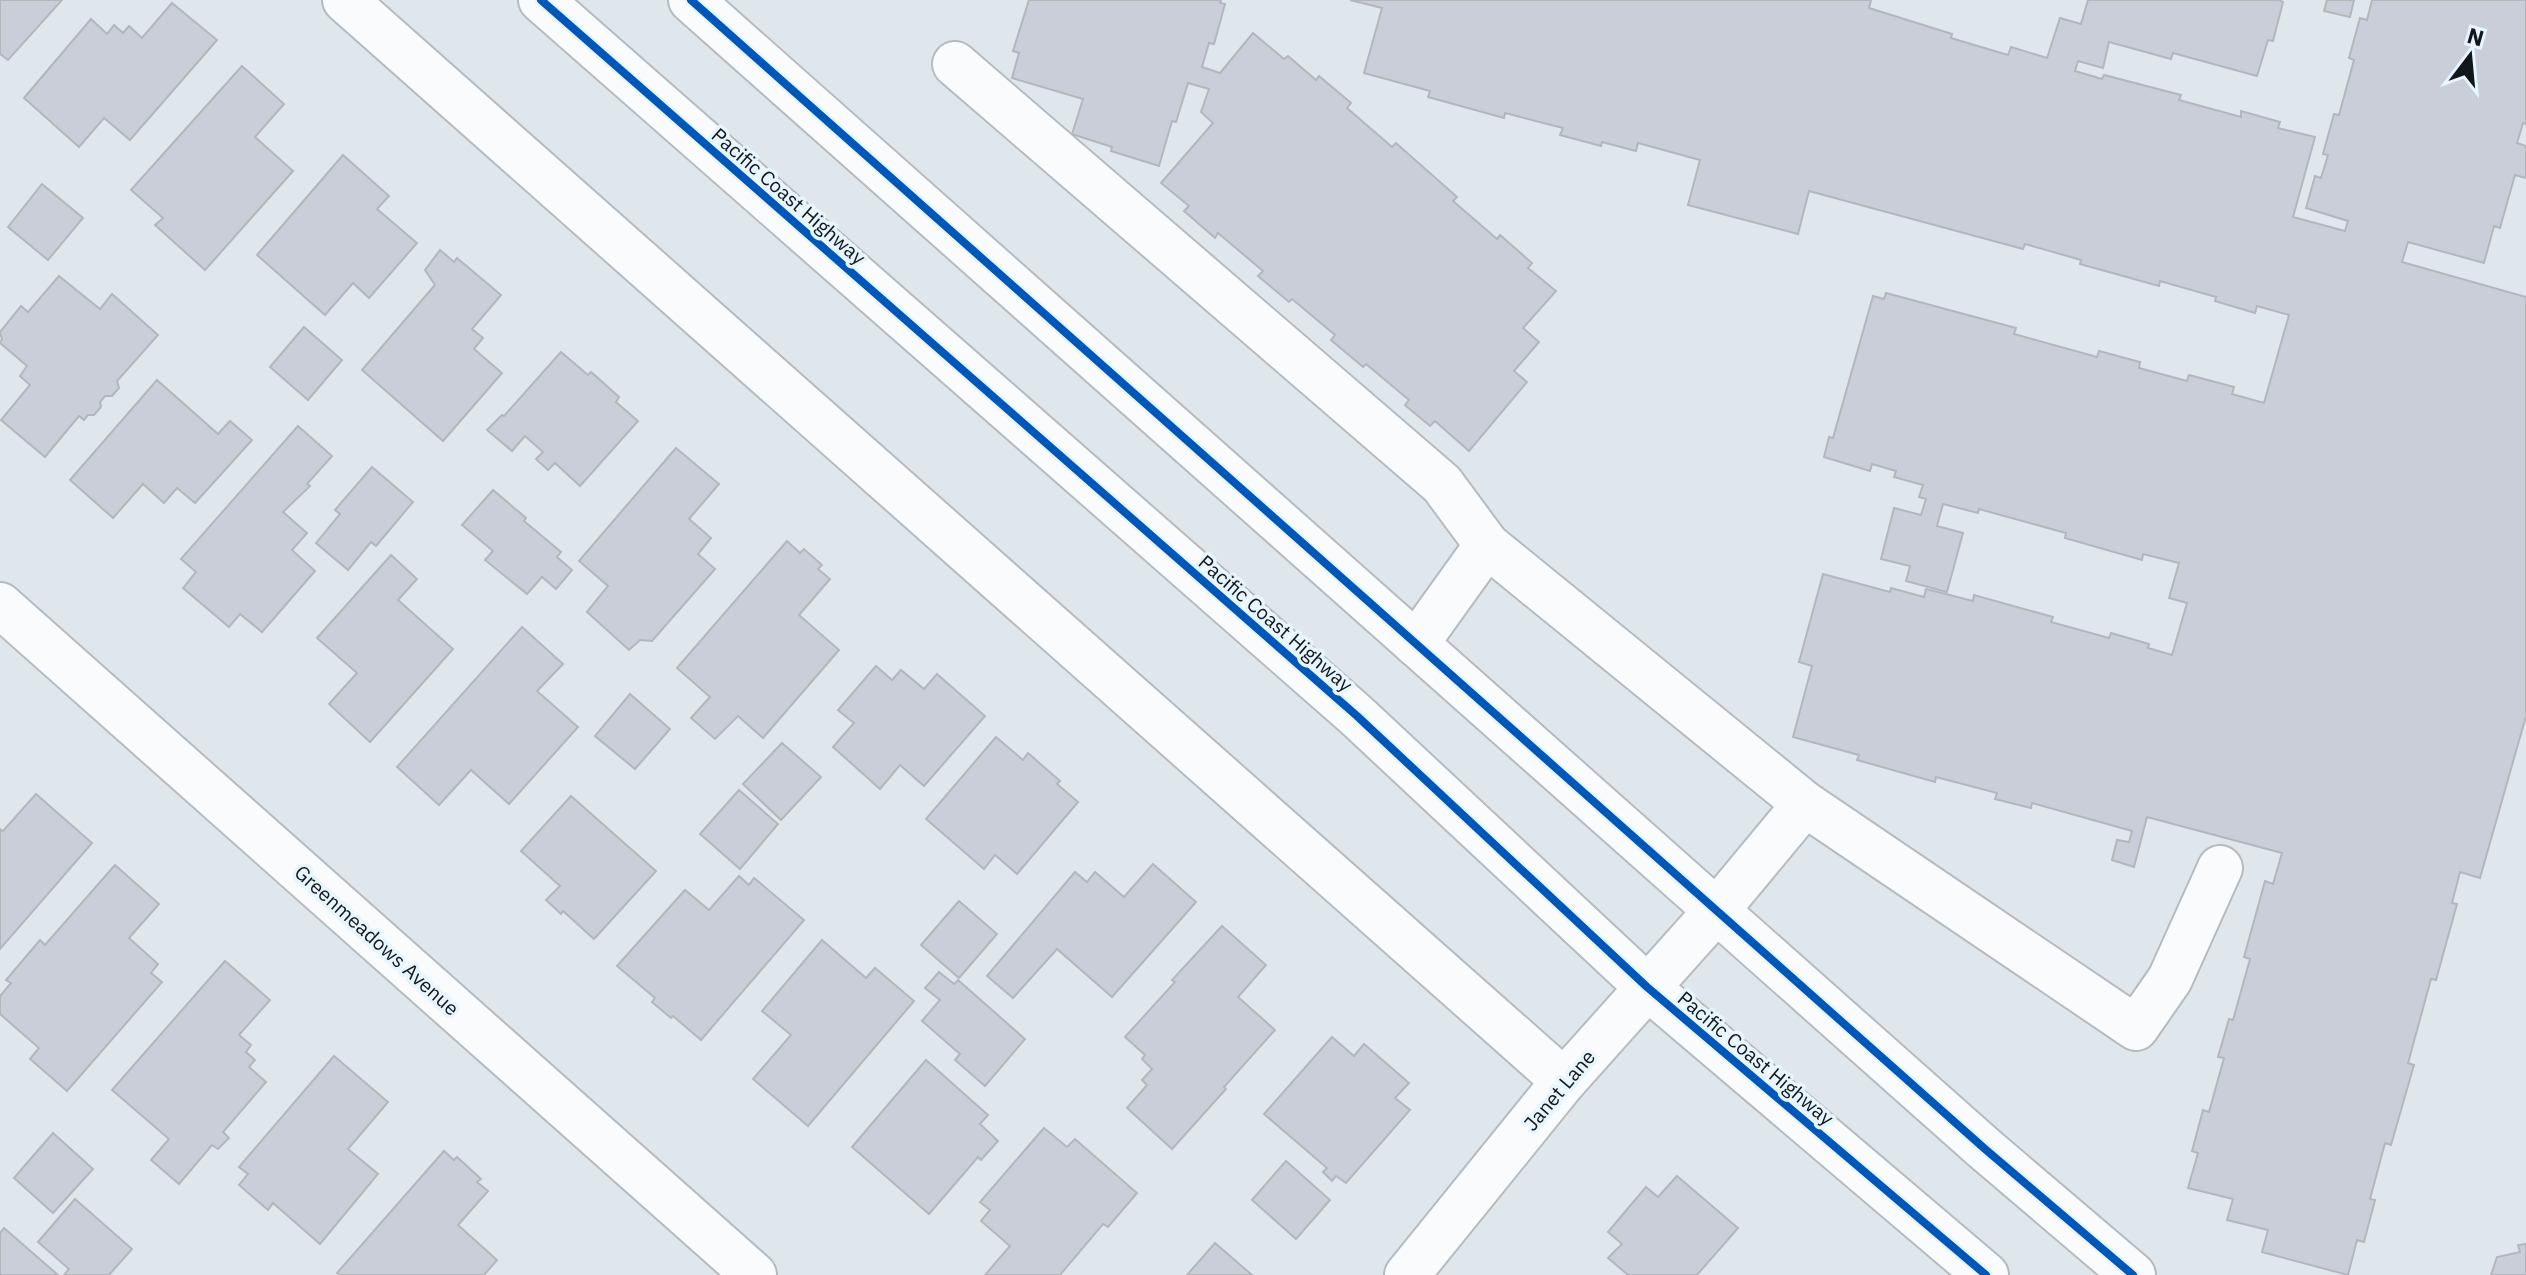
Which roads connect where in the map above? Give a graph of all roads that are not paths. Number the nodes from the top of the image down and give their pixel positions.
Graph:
1 (345, 0) edge
2 (541, 0) edge
3 (691, 0) edge
4 (955, 64) dead end
5 (1487, 545) junction
6 (0, 605) edge
7 (1416, 644) junction
8 (1805, 804) junction
9 (2220, 868) dead end
10 (1717, 910) junction
11 (1647, 987) junction
12 (1564, 1081) junction
13 (754, 1275) edge
14 (1407, 1275) edge
15 (1986, 1275) edge
16 (2133, 1275) edge

1 - 12 main road
2 - 11 main road, Pacific Coast Highway
3 - 7 main road
4 - 5 main road
5 - 7 main road
5 - 8 main road
6 - 13 main road, Greenmeadows Avenue
7 - 10 main road
8 - 9 main road
8 - 10 main road, Janet Lane
10 - 11 main road, Janet Lane
10 - 16 main road
11 - 12 main road, Janet Lane
11 - 15 main road, Pacific Coast Highway
12 - 14 main road, Janet Lane

